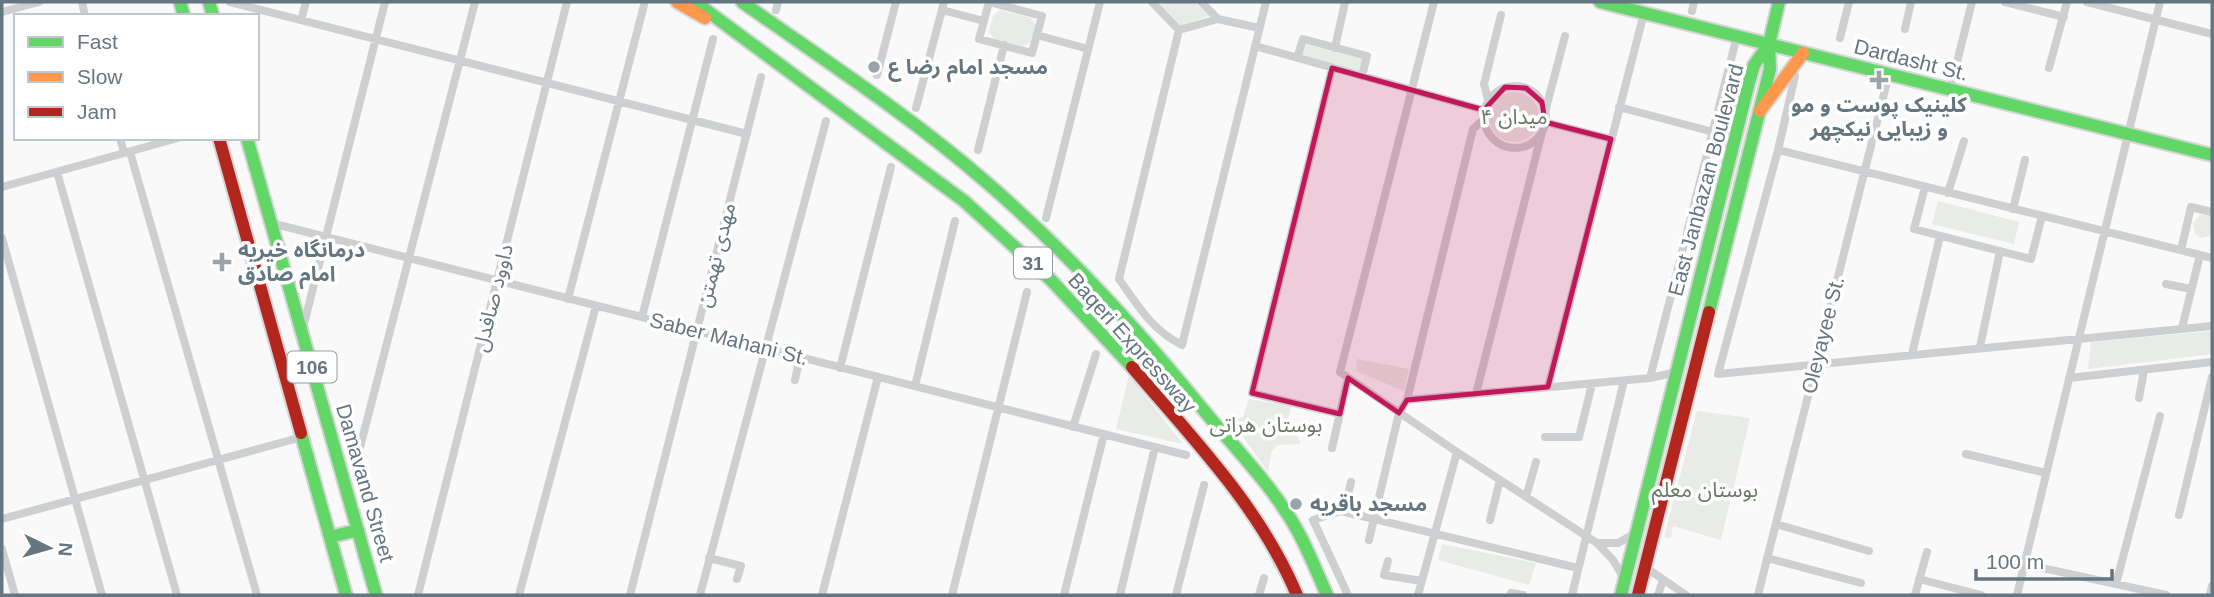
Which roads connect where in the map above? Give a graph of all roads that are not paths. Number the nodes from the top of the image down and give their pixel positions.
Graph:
1 (39, 2) edge
2 (230, 2) edge
3 (306, 2) edge
4 (385, 2) edge
5 (475, 2) edge
6 (568, 2) edge
7 (677, 2) edge
8 (695, 2) edge
9 (896, 2) edge
10 (1100, 2) edge
11 (1152, 2) edge
12 (1201, 2) edge
13 (1266, 2) edge
14 (1345, 2) edge
15 (1434, 2) edge
16 (1600, 2) edge
17 (1779, 2) edge
18 (1849, 2) edge
19 (1912, 2) edge
20 (1972, 2) edge
21 (2005, 2) edge
22 (2067, 2) edge
23 (2087, 2) edge
24 (2160, 2) edge
25 (24, 4) edge
26 (746, 4) edge
27 (644, 5) dead end
28 (1014, 5) edge
29 (943, 6) edge
30 (2, 12) edge
31 (1644, 13) junction
32 (1501, 15) dead end
33 (2064, 17) junction
34 (1218, 19) junction
35 (2156, 19) junction
36 (301, 20) junction
37 (984, 21) junction
38 (1259, 28) junction
39 (1905, 29) dead end
40 (1179, 30) junction
41 (735, 34) junction
42 (2212, 34) edge
43 (1037, 35) junction
44 (1565, 36) dead end
45 (1737, 36) junction
46 (1840, 38) dead end
47 (376, 39) junction
48 (713, 39) dead end
49 (1769, 44) junction
50 (1004, 45) junction
51 (1255, 46) junction
52 (1335, 48) junction
53 (1088, 49) junction
54 (1803, 53) junction
55 (1297, 58) junction
56 (460, 61) junction
57 (1332, 68) junction
58 (2049, 68) dead end
59 (1889, 74) junction
60 (877, 75) dead end
61 (1362, 76) junction
62 (1795, 76) dead end
63 (761, 77) dead end
64 (547, 83) junction
65 (1412, 89) junction
66 (1950, 90) junction
67 (1488, 100) junction
68 (619, 102) junction
69 (1619, 107) junction
70 (916, 108) dead end
71 (1484, 110) junction
72 (1545, 112) junction
73 (1758, 114) junction
74 (692, 120) junction
75 (1483, 120) junction
76 (826, 121) dead end
77 (1545, 122) junction
78 (1542, 132) junction
79 (1713, 132) junction
80 (747, 134) junction
81 (2127, 134) junction
82 (1611, 139) junction
83 (121, 140) edge
84 (170, 140) edge
85 (220, 140) edge
86 (248, 140) edge
87 (1964, 141) dead end
88 (978, 150) dead end
89 (1778, 150) junction
90 (127, 152) junction
91 (2212, 155) edge
92 (2025, 160) dead end
93 (891, 166) dead end
94 (1865, 171) junction
95 (57, 172) junction
96 (2, 187) edge
97 (1926, 187) junction
98 (1948, 193) junction
99 (2013, 209) junction
100 (2212, 212) edge
101 (2042, 216) junction
102 (1046, 218) dead end
103 (955, 221) dead end
104 (271, 223) junction
105 (2104, 232) junction
106 (1940, 236) junction
107 (326, 237) junction
108 (2, 238) edge
109 (2180, 250) junction
110 (2000, 251) junction
111 (2200, 255) junction
112 (408, 258) junction
113 (2212, 258) edge
114 (497, 281) junction
115 (2166, 284) dead end
116 (2191, 289) junction
117 (1027, 292) dead end
118 (568, 299) junction
119 (596, 306) junction
120 (642, 317) junction
121 (2212, 326) edge
122 (2182, 328) junction
123 (697, 331) junction
124 (302, 332) junction
125 (2079, 338) junction
126 (1980, 347) junction
127 (765, 348) junction
128 (1096, 354) dead end
129 (1912, 354) junction
130 (800, 357) junction
131 (2212, 362) edge
132 (1816, 364) junction
133 (840, 368) junction
134 (2144, 370) junction
135 (1677, 372) junction
136 (878, 377) junction
137 (2212, 377) edge
138 (1650, 378) junction
139 (2069, 378) junction
140 (1348, 379) junction
141 (794, 380) dead end
142 (1624, 381) junction
143 (1592, 384) junction
144 (915, 386) junction
145 (1548, 387) junction
146 (1476, 394) junction
147 (2139, 398) dead end
148 (1407, 400) junction
149 (998, 408) junction
150 (1399, 413) junction
151 (1340, 414) junction
152 (2160, 416) dead end
153 (1073, 427) junction
154 (1104, 434) junction
155 (302, 436) junction
156 (1545, 437) dead end
157 (1155, 447) junction
158 (1332, 448) dead end
159 (1457, 452) junction
160 (1966, 454) dead end
161 (1186, 455) dead end
162 (218, 459) junction
163 (357, 459) dead end
164 (1536, 462) dead end
165 (2046, 472) junction
166 (144, 480) junction
167 (1500, 480) junction
168 (1351, 482) dead end
169 (1204, 485) dead end
170 (1526, 497) junction
171 (75, 499) junction
172 (1344, 511) junction
173 (2179, 515) dead end
174 (1373, 517) junction
175 (2, 519) edge
176 (1490, 520) dead end
177 (1776, 524) junction
178 (358, 530) junction
179 (1435, 533) junction
180 (1637, 533) junction
181 (1586, 536) junction
182 (330, 537) junction
183 (1369, 540) dead end
184 (1597, 543) junction
185 (2, 549) edge
186 (1869, 551) dead end
187 (1927, 552) dead end
188 (709, 558) junction
189 (1768, 558) junction
190 (1388, 561) dead end
191 (2024, 564) junction
192 (1578, 568) junction
193 (1645, 568) junction
194 (1264, 578) dead end
195 (737, 579) dead end
196 (1919, 579) junction
197 (1625, 580) junction
198 (1663, 580) junction
199 (1422, 581) junction
200 (1861, 583) dead end
201 (2116, 584) junction
202 (2212, 586) edge
203 (1511, 593) dead end
204 (15, 595) edge
205 (102, 595) edge
206 (177, 595) edge
207 (257, 595) edge
208 (346, 595) edge
209 (376, 595) edge
210 (418, 595) edge
211 (519, 595) edge
212 (630, 595) edge
213 (699, 595) edge
214 (822, 595) edge
215 (952, 595) edge
216 (1064, 595) edge
217 (1119, 595) edge
218 (1176, 595) edge
219 (1259, 595) edge
220 (1297, 595) edge
221 (1327, 595) edge
222 (1348, 595) edge
223 (1418, 595) edge
224 (1522, 595) edge
225 (1572, 595) edge
226 (1621, 595) edge
227 (1638, 595) edge
228 (1658, 595) edge
229 (1686, 595) edge
230 (1758, 595) edge
231 (1915, 595) edge
232 (1981, 595) edge
233 (2017, 595) edge
234 (2166, 595) edge
235 (2210, 595) edge

1 - 25 street
2 - 36 street
3 - 36 street
4 - 47 street
5 - 56 street
6 - 64 street, داوود صافدل
7 - 41 main road
8 - 41 main road, Baqeri Expressway / 31
9 - 60 street
10 - 53 street
11 - 40 street
12 - 34 street
13 - 38 street
14 - 52 street
15 - 65 street
16 - 31 main road, Dardasht St.
17 - 49 main road
18 - 46 street
19 - 39 street
20 - 66 street
21 - 33 street
22 - 33 street
23 - 35 street
24 - 35 street
25 - 30 street
26 - 221 main road, Baqeri Expressway / 31
27 - 68 street
28 - 37 street
28 - 43 street
29 - 37 street
29 - 70 street
31 - 45 main road, Dardasht St.
31 - 69 street
32 - 67 street
33 - 58 street
34 - 38 street
34 - 40 street
35 - 42 street
35 - 81 street
36 - 47 street
37 - 50 street
38 - 51 street
40 - 51 street
41 - 220 main road, Baqeri Expressway / 31
43 - 50 street
43 - 53 street
44 - 72 street
45 - 49 main road, Dardasht St.
45 - 79 street
47 - 56 street
47 - 107 street
48 - 74 street
49 - 54 main road, Dardasht St.
49 - 73 main road, East Janbazan Boulevard
49 - 135 main road, East Janbazan Boulevard
50 - 88 street
51 - 55 street
52 - 55 street
52 - 61 street
53 - 102 street
54 - 59 main road, Dardasht St.
54 - 73 main road
55 - 57 street
56 - 64 street
56 - 112 street
57 - 61 street
57 - 151 street
59 - 66 main road, Dardasht St.
59 - 94 street, Oleyayee St.
61 - 65 street
62 - 89 street
63 - 80 street, مهدی تهمتن
64 - 68 street
64 - 114 street, داوود صافدل
65 - 71 street
65 - 140 street
66 - 81 main road, Dardasht St.
67 - 71 street
67 - 72 street
68 - 74 street
68 - 118 street
69 - 79 street
69 - 82 street
71 - 75 street
72 - 77 street
73 - 193 main road, East Janbazan Boulevard
74 - 80 street
74 - 120 street
75 - 78 street
75 - 148 street
76 - 127 street
77 - 78 street
77 - 82 street
78 - 146 street
79 - 138 street
80 - 123 street, مهدی تهمتن
81 - 91 main road, Dardasht St.
81 - 105 street
82 - 145 street
83 - 90 street
84 - 90 street
85 - 155 main road, 106
86 - 104 main road, Damavand Street / 106
87 - 98 street
89 - 94 street
89 - 132 street
90 - 95 street
90 - 162 street
92 - 99 street
93 - 133 street
94 - 97 street
94 - 132 street, Oleyayee St.
95 - 96 street
95 - 166 street
97 - 98 street
97 - 106 street
98 - 99 street
99 - 101 street
100 - 109 street
101 - 105 street
101 - 110 street
103 - 144 street
104 - 107 street, Saber Mahani St.
104 - 124 main road, Damavand Street / 106
105 - 109 street
105 - 125 street
106 - 110 street
106 - 129 street
107 - 112 street, Saber Mahani St.
107 - 124 street
108 - 171 street
109 - 111 street
110 - 126 street
111 - 113 street
111 - 116 street
112 - 114 street, Saber Mahani St.
112 - 163 street
114 - 118 street, Saber Mahani St.
114 - 210 street, داوود صافدل
115 - 116 street
116 - 122 street
117 - 149 street
118 - 119 street, Saber Mahani St.
119 - 120 street, Saber Mahani St.
119 - 211 street
120 - 123 street, Saber Mahani St.
121 - 122 street
122 - 125 street
123 - 127 street, Saber Mahani St.
123 - 212 street, مهدی تهمتن
124 - 178 main road, Damavand Street / 106
125 - 126 street
125 - 139 street
126 - 129 street
127 - 130 street, Saber Mahani St.
127 - 188 street
128 - 153 street
129 - 132 street
130 - 133 street, Saber Mahani St.
130 - 141 street
131 - 134 street
132 - 177 street, Oleyayee St.
133 - 136 street, Saber Mahani St.
134 - 139 street
134 - 147 street
135 - 138 street
135 - 180 main road, East Janbazan Boulevard
136 - 144 street, Saber Mahani St.
136 - 214 street
137 - 173 street
138 - 142 street
139 - 165 street
140 - 150 street
140 - 151 street
142 - 143 street
142 - 181 street
143 - 145 street
143 - 156 street
144 - 149 street, Saber Mahani St.
145 - 146 street
146 - 148 street
148 - 150 street
149 - 153 street, Saber Mahani St.
149 - 215 street
150 - 159 street
150 - 174 street
151 - 158 street
152 - 201 street
153 - 154 street, Saber Mahani St.
154 - 157 street, Saber Mahani St.
154 - 216 street
155 - 162 street
155 - 182 main road, 106
157 - 161 street, Saber Mahani St.
157 - 217 street
159 - 167 street
159 - 179 street
160 - 165 street
162 - 166 street
162 - 207 street
164 - 170 street
165 - 191 street
166 - 171 street
166 - 206 street
167 - 170 street
167 - 176 street
168 - 172 street
169 - 218 street
170 - 181 street
171 - 175 street
171 - 205 street
172 - 174 street
172 - 222 street
174 - 179 street
174 - 183 street
177 - 186 street
177 - 189 street, Oleyayee St.
178 - 182 main road
178 - 209 main road, Damavand Street / 106
179 - 192 street
179 - 199 street
180 - 184 street
180 - 197 main road, East Janbazan Boulevard
181 - 184 street
181 - 192 street
182 - 208 main road, 106
184 - 197 street
185 - 204 street
187 - 196 street
188 - 195 street
188 - 213 street
189 - 200 street
189 - 230 street, Oleyayee St.
190 - 199 street
191 - 201 street
191 - 233 street
192 - 225 street
193 - 198 street
193 - 227 main road, East Janbazan Boulevard
194 - 219 street
196 - 231 street
196 - 232 street
197 - 226 main road, East Janbazan Boulevard
198 - 228 street
198 - 229 street
199 - 223 street
201 - 234 street
202 - 235 street
203 - 224 street

